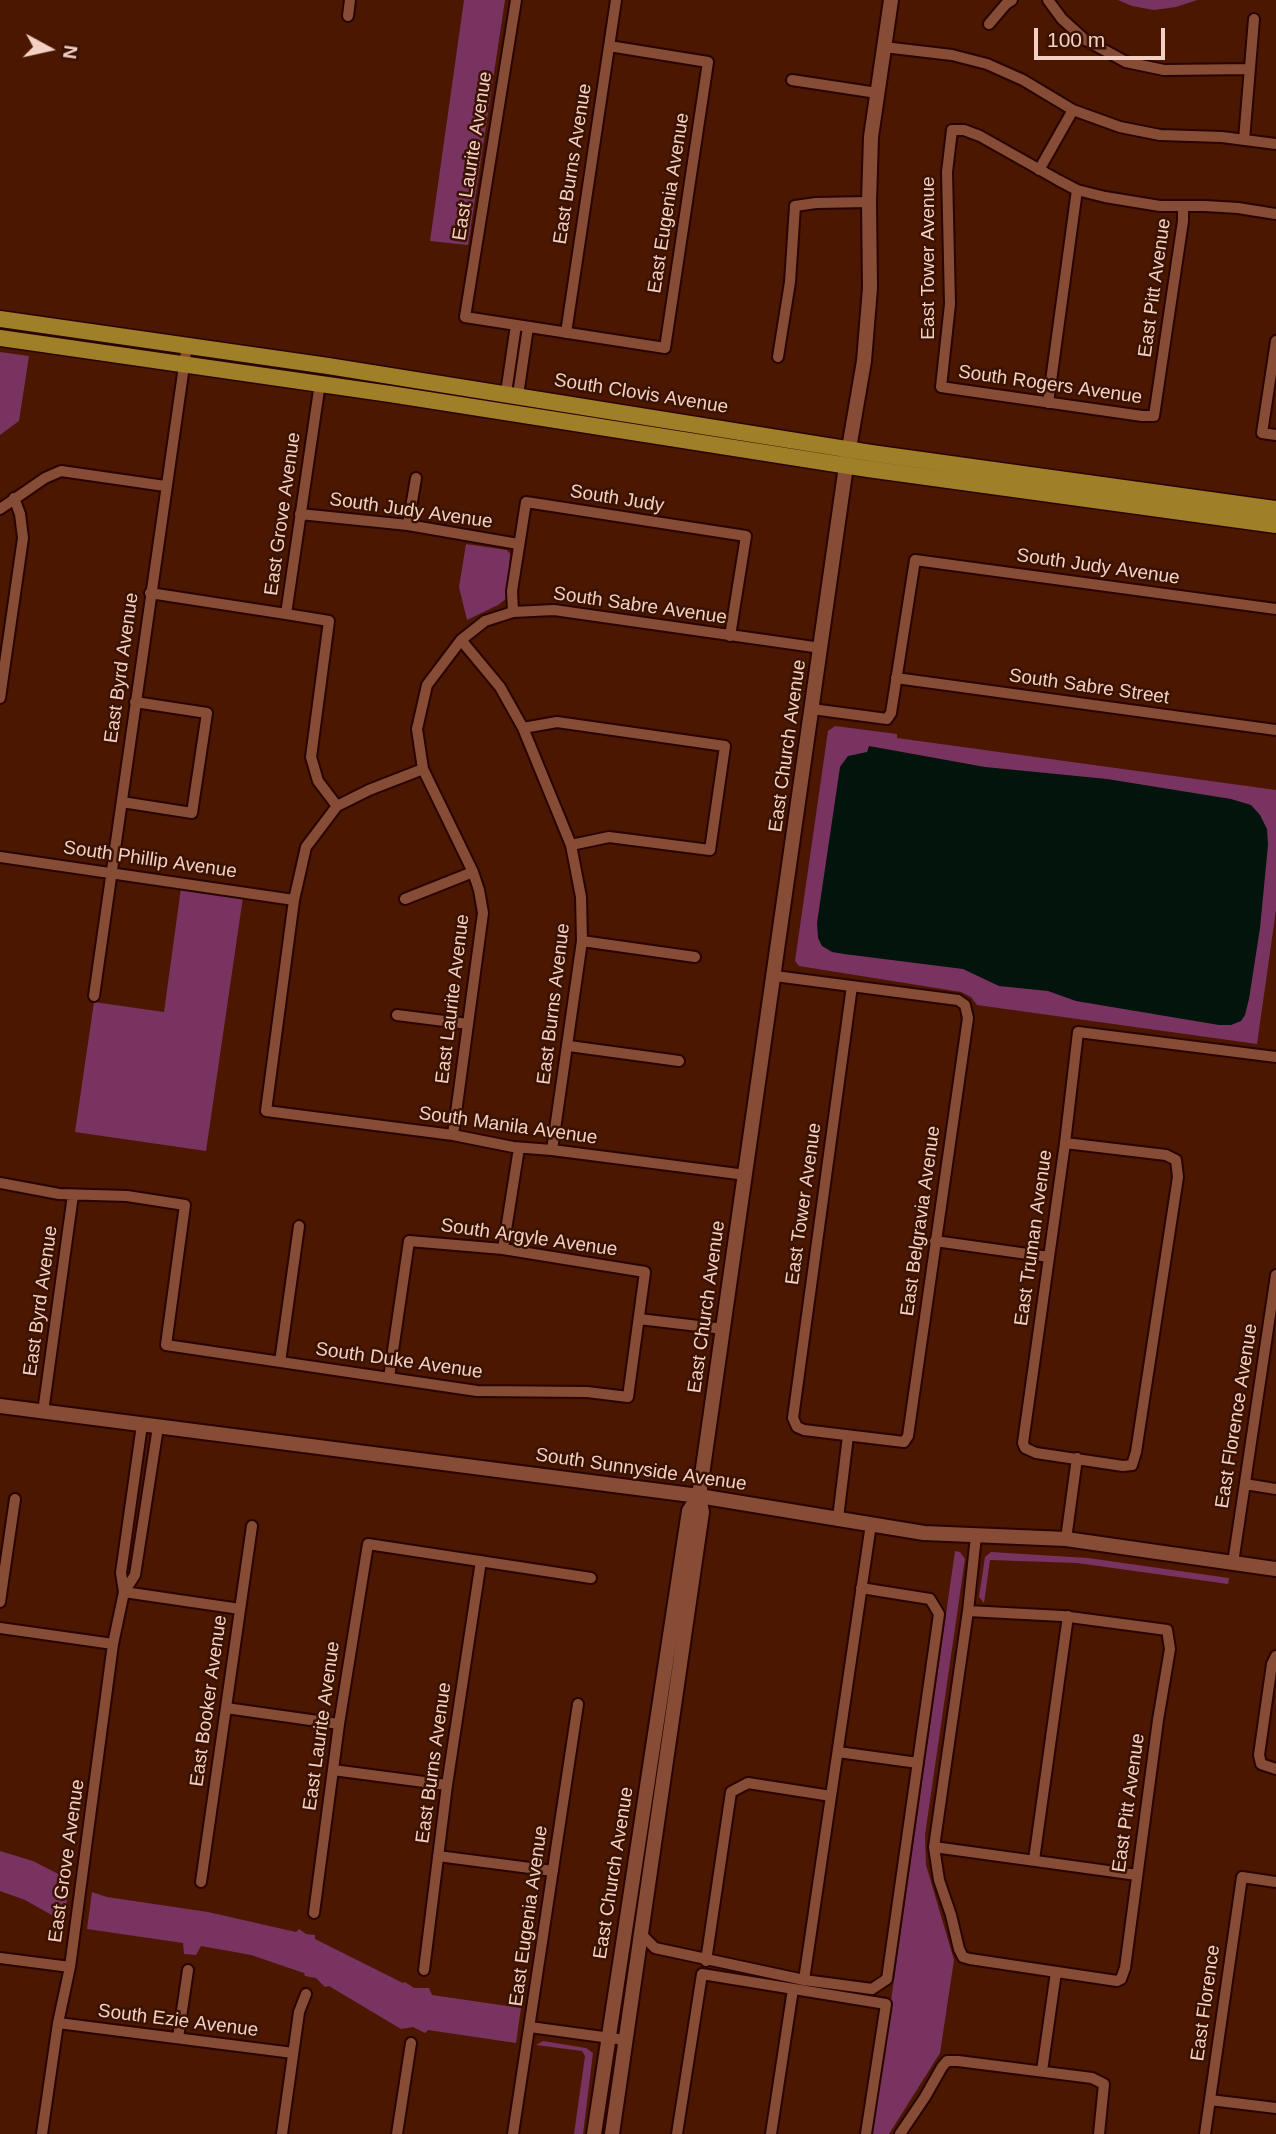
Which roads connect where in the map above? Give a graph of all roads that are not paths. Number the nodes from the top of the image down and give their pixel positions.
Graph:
1 (350, 0) edge
2 (516, 0) edge
3 (616, 0) edge
4 (891, 0) edge
5 (1012, 0) edge
6 (1048, 0) edge
7 (348, 16) dead end
8 (1254, 19) dead end
9 (989, 24) dead end
10 (609, 46) junction
11 (884, 47) junction
12 (1250, 69) junction
13 (792, 80) dead end
14 (877, 93) junction
15 (1073, 110) junction
16 (1244, 140) junction
17 (1276, 144) edge
18 (1039, 170) junction
19 (1077, 190) junction
20 (869, 202) junction
21 (1183, 206) junction
22 (1276, 214) edge
23 (0, 319) edge
24 (516, 324) junction
25 (528, 327) junction
26 (566, 333) junction
27 (0, 338) edge
28 (1276, 341) edge
29 (187, 345) junction
30 (778, 357) dead end
31 (183, 364) junction
32 (402, 378) junction
33 (320, 383) junction
34 (941, 387) joint
35 (512, 394) junction
36 (1048, 403) junction
37 (1154, 416) joint
38 (1276, 435) edge
39 (847, 457) junction
40 (416, 478) dead end
41 (165, 486) junction
42 (14, 498) junction
43 (0, 509) edge
44 (1276, 509) edge
45 (300, 514) junction
46 (408, 525) junction
47 (1276, 525) edge
48 (518, 544) junction
49 (150, 593) junction
50 (1276, 609) edge
51 (513, 612) junction
52 (286, 614) junction
53 (730, 636) junction
54 (461, 640) junction
55 (821, 648) junction
56 (896, 678) junction
57 (0, 698) edge
58 (135, 702) junction
59 (812, 709) junction
60 (523, 728) junction
61 (1276, 730) edge
62 (423, 769) junction
63 (122, 802) junction
64 (337, 806) junction
65 (571, 845) junction
66 (0, 857) edge
67 (111, 872) junction
68 (473, 872) junction
69 (405, 899) dead end
70 (294, 900) junction
71 (582, 941) junction
72 (695, 957) dead end
73 (775, 975) junction
74 (852, 986) junction
75 (93, 996) dead end
76 (397, 1015) dead end
77 (468, 1024) junction
78 (569, 1046) junction
79 (1276, 1057) edge
80 (679, 1061) dead end
81 (453, 1135) junction
82 (1065, 1143) junction
83 (519, 1148) junction
84 (552, 1150) junction
85 (746, 1175) junction
86 (0, 1182) edge
87 (73, 1195) junction
88 (299, 1226) dead end
89 (935, 1241) junction
90 (503, 1249) junction
91 (1049, 1257) junction
92 (1276, 1275) edge
93 (639, 1319) junction
94 (724, 1329) junction
95 (280, 1362) junction
96 (389, 1378) junction
97 (0, 1406) edge
98 (43, 1412) junction
99 (142, 1425) junction
100 (158, 1427) junction
101 (848, 1436) junction
102 (1077, 1458) junction
103 (1245, 1484) junction
104 (1276, 1489) edge
105 (699, 1496) junction
106 (15, 1499) dead end
107 (838, 1518) junction
108 (871, 1524) junction
109 (252, 1526) dead end
110 (976, 1536) junction
111 (1066, 1539) junction
112 (481, 1561) junction
113 (1233, 1563) junction
114 (1276, 1569) edge
115 (591, 1578) dead end
116 (862, 1588) junction
117 (124, 1592) junction
118 (0, 1602) edge
119 (240, 1609) junction
120 (968, 1611) junction
121 (1068, 1616) junction
122 (0, 1628) edge
123 (113, 1644) junction
124 (1276, 1656) edge
125 (578, 1704) dead end
126 (226, 1708) junction
127 (339, 1724) junction
128 (838, 1752) junction
129 (918, 1763) junction
130 (1276, 1769) edge
131 (333, 1770) junction
132 (447, 1785) junction
133 (831, 1796) junction
134 (934, 1847) junction
135 (438, 1856) junction
136 (1034, 1860) junction
137 (553, 1871) junction
138 (1137, 1875) junction
139 (201, 1882) dead end
140 (1276, 1882) edge
141 (314, 1913) dead end
142 (624, 1932) junction
143 (641, 1934) junction
144 (0, 1958) edge
145 (706, 1961) junction
146 (70, 1968) junction
147 (188, 1970) dead end
148 (424, 1970) dead end
149 (1056, 1972) junction
150 (804, 1980) junction
151 (793, 1989) junction
152 (306, 1994) dead end
153 (58, 2023) junction
154 (530, 2027) junction
155 (178, 2038) junction
156 (608, 2038) junction
157 (625, 2040) junction
158 (411, 2043) dead end
159 (293, 2053) junction
160 (1042, 2071) junction
161 (1210, 2100) junction
162 (1276, 2108) edge
163 (42, 2134) edge
164 (282, 2134) edge
165 (397, 2134) edge
166 (513, 2134) edge
167 (594, 2134) edge
168 (612, 2134) edge
169 (677, 2134) edge
170 (771, 2134) edge
171 (866, 2134) edge
172 (900, 2134) edge
173 (1099, 2134) edge
174 (1205, 2134) edge

1 - 7 street
2 - 24 street, East Laurite Avenue
3 - 10 street, East Burns Avenue
4 - 11 street, East Church Avenue
5 - 9 street
6 - 12 street
8 - 12 street
10 - 26 street, East Burns Avenue
10 - 26 street, East Eugenia Avenue
11 - 14 street, East Church Avenue
11 - 15 street
12 - 16 street
13 - 14 street
14 - 20 street, East Church Avenue
15 - 16 street
15 - 18 street
16 - 17 street
18 - 19 street
18 - 34 street, East Tower Avenue
19 - 21 street
19 - 36 street
20 - 30 street
20 - 39 street, East Church Avenue
21 - 22 street
21 - 37 street, East Pitt Avenue
23 - 29 main road, South Clovis Avenue
24 - 25 street
24 - 35 street
25 - 26 street
25 - 35 street
27 - 31 main road, South Clovis Avenue
28 - 38 street
29 - 31 street, East Byrd Avenue
29 - 32 main road, South Clovis Avenue
31 - 33 main road, South Clovis Avenue
31 - 41 street, East Byrd Avenue
32 - 33 main road
32 - 35 main road, South Clovis Avenue
33 - 39 main road, South Clovis Avenue
33 - 45 street, East Grove Avenue
34 - 36 street, South Rogers Avenue
35 - 39 main road, South Clovis Avenue
36 - 37 street, South Rogers Avenue
39 - 44 main road, South Clovis Avenue
39 - 47 main road, South Clovis Avenue
39 - 55 street, East Church Avenue
40 - 46 street
41 - 42 street
41 - 49 street, East Byrd Avenue
42 - 43 street
42 - 57 street
45 - 46 street, South Judy Avenue
45 - 52 street, East Grove Avenue
46 - 48 street, South Judy Avenue
48 - 51 street
48 - 53 street, South Judy
49 - 52 street
49 - 58 street, East Byrd Avenue
50 - 56 street, South Judy Avenue
51 - 53 street, South Sabre Avenue
51 - 54 street, South Sabre Avenue
52 - 64 street, East Grove Avenue
53 - 55 street, South Sabre Avenue
54 - 60 street, East Burns Avenue
54 - 62 street, East Laurite Avenue
55 - 59 street, East Church Avenue
56 - 59 street
56 - 61 street, South Sabre Street
58 - 63 street, East Byrd Avenue
58 - 63 street
59 - 73 street, East Church Avenue
60 - 65 street, East Burns Avenue
60 - 65 street
62 - 64 street
62 - 68 street, East Laurite Avenue
63 - 67 street, East Byrd Avenue
64 - 70 street
65 - 71 street, East Burns Avenue
66 - 67 street, South Phillip Avenue
67 - 70 street, South Phillip Avenue
67 - 75 street, East Byrd Avenue
68 - 69 street
68 - 77 street, East Laurite Avenue
70 - 81 street, South Manila Avenue
71 - 72 street
71 - 78 street, East Burns Avenue
73 - 74 street
73 - 85 street, East Church Avenue
74 - 89 street, East Belgravia Avenue
74 - 101 street, East Tower Avenue
76 - 77 street
77 - 81 street, East Laurite Avenue
78 - 80 street
78 - 84 street, East Burns Avenue
79 - 82 street, East Truman Avenue
81 - 83 street, South Manila Avenue
82 - 91 street, East Truman Avenue
82 - 102 street
83 - 84 street, South Manila Avenue
83 - 90 street
84 - 85 street, South Manila Avenue
85 - 94 street, East Church Avenue
86 - 87 street
87 - 95 street, South Duke Avenue
87 - 98 street, East Byrd Avenue
88 - 95 street
89 - 91 street
89 - 101 street, East Belgravia Avenue
90 - 93 street, South Argyle Avenue
90 - 96 street, South Argyle Avenue
91 - 102 street, East Truman Avenue
92 - 103 street, East Florence Avenue
93 - 94 street
93 - 96 street, South Duke Avenue
94 - 105 street, East Church Avenue
95 - 96 street, South Duke Avenue
97 - 98 street, South Sunnyside Avenue
98 - 99 street, South Sunnyside Avenue
99 - 100 street, South Sunnyside Avenue
99 - 117 street, East Grove Avenue
100 - 105 street, South Sunnyside Avenue
100 - 117 street, East Grove Avenue
101 - 107 street
102 - 111 street
103 - 104 street
103 - 113 street, East Florence Avenue
105 - 107 street, South Sunnyside Avenue
105 - 142 street, East Church Avenue
105 - 143 street, East Church Avenue
106 - 118 street
107 - 108 street, South Sunnyside Avenue
108 - 110 street, South Sunnyside Avenue
108 - 116 street
109 - 119 street, East Booker Avenue
110 - 111 street, South Sunnyside Avenue
110 - 120 street
111 - 113 street, South Sunnyside Avenue
112 - 115 street
112 - 127 street, East Laurite Avenue
112 - 132 street, East Burns Avenue
113 - 114 street, South Sunnyside Avenue
116 - 128 street
116 - 129 street
117 - 119 street
117 - 123 street, East Grove Avenue
119 - 126 street, East Booker Avenue
120 - 121 street
120 - 134 street
121 - 136 street
121 - 138 street, East Pitt Avenue
122 - 123 street
123 - 146 street, East Grove Avenue
124 - 130 street
125 - 137 street, East Eugenia Avenue
126 - 127 street
126 - 139 street, East Booker Avenue
127 - 131 street, East Laurite Avenue
128 - 129 street
128 - 133 street
129 - 150 street
131 - 132 street
131 - 141 street, East Laurite Avenue
132 - 135 street, East Burns Avenue
133 - 145 street
133 - 150 street
134 - 136 street
134 - 149 street
135 - 137 street
135 - 148 street, East Burns Avenue
136 - 138 street
137 - 154 street, East Eugenia Avenue
138 - 149 street, East Pitt Avenue
140 - 161 street, East Florence
142 - 143 street
142 - 156 street, East Church Avenue
143 - 145 street
143 - 157 street, East Church Avenue
144 - 146 street
145 - 150 street
146 - 153 street, East Grove Avenue
147 - 155 street
149 - 160 street
151 - 169 street
151 - 170 street
151 - 171 street
152 - 159 street
153 - 155 street, South Ezie Avenue
153 - 163 street, East Grove Avenue
154 - 156 street
154 - 166 street, East Eugenia Avenue
155 - 159 street, South Ezie Avenue
156 - 157 street
156 - 167 street, East Church Avenue
157 - 168 street, East Church Avenue
158 - 165 street
159 - 164 street
160 - 172 street
160 - 173 street
161 - 162 street
161 - 174 street, East Florence

